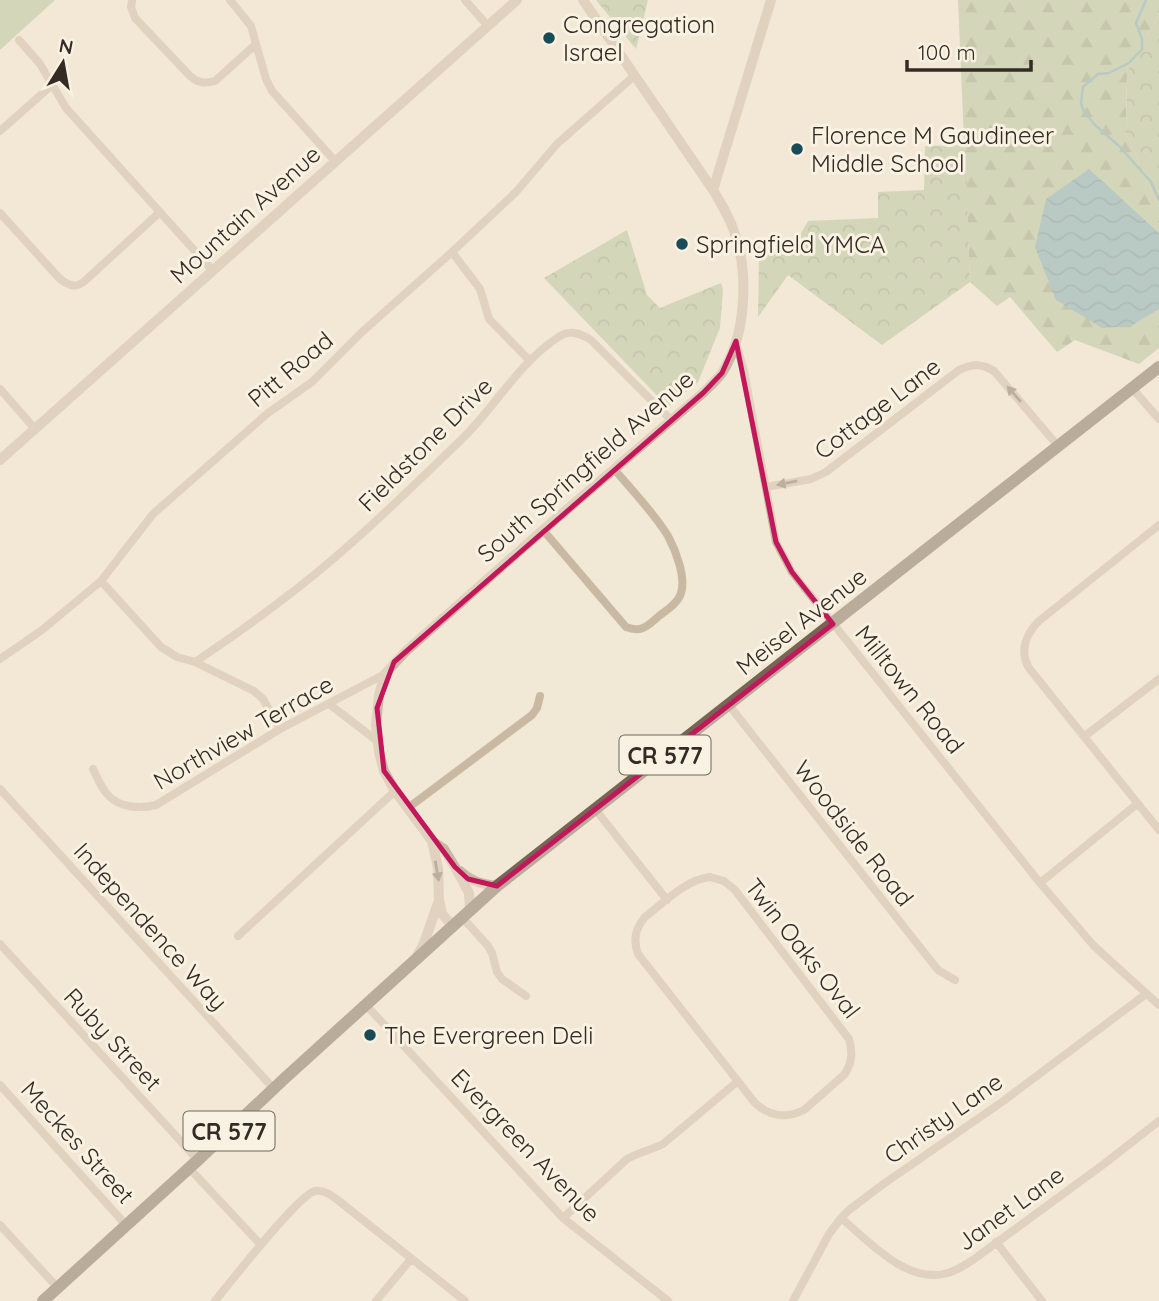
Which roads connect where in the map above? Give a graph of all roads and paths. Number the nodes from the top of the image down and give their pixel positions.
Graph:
1 (132, 0) edge
2 (230, 0) edge
3 (465, 0) edge
4 (517, 0) edge
5 (583, 0) edge
6 (771, 0) edge
7 (487, 25) junction
8 (19, 40) dead end
9 (256, 44) junction
10 (634, 76) junction
11 (52, 85) junction
12 (0, 131) edge
13 (335, 161) junction
14 (713, 190) junction
15 (160, 212) junction
16 (0, 213) edge
17 (452, 253) junction
18 (212, 271) junction
19 (736, 341) junction
20 (530, 361) junction
21 (1159, 367) edge
22 (1132, 388) junction
23 (0, 390) edge
24 (1159, 419) edge
25 (671, 420) junction
26 (35, 429) junction
27 (1058, 446) junction
28 (0, 460) edge
29 (614, 469) junction
30 (766, 487) junction
31 (1159, 525) edge
32 (542, 530) junction
33 (101, 581) junction
34 (833, 624) junction
35 (0, 659) edge
36 (195, 662) junction
37 (385, 674) junction
38 (1159, 679) edge
39 (540, 696) dead end
40 (330, 704) junction
41 (728, 704) junction
42 (280, 729) junction
43 (1085, 736) junction
44 (376, 740) junction
45 (93, 769) dead end
46 (0, 789) edge
47 (395, 791) junction
48 (1138, 804) junction
49 (408, 808) junction
50 (595, 809) junction
51 (1159, 829) edge
52 (432, 841) junction
53 (456, 867) junction
54 (1040, 883) junction
55 (497, 886) junction
56 (439, 900) junction
57 (667, 900) junction
58 (461, 917) junction
59 (238, 936) dead end
60 (0, 944) edge
61 (414, 961) junction
62 (955, 980) dead end
63 (1146, 994) junction
64 (526, 996) dead end
65 (366, 1005) junction
66 (1159, 1005) edge
67 (738, 1081) junction
68 (0, 1084) edge
69 (274, 1089) junction
70 (1159, 1121) edge
71 (194, 1164) junction
72 (563, 1218) junction
73 (841, 1218) junction
74 (0, 1225) edge
75 (127, 1225) junction
76 (996, 1242) junction
77 (261, 1245) junction
78 (411, 1259) junction
79 (58, 1287) junction
80 (43, 1301) edge
81 (215, 1301) edge
82 (376, 1301) edge
83 (465, 1301) edge
84 (668, 1301) edge
85 (793, 1301) edge
86 (1042, 1301) edge

1 - 9 street
2 - 9 street
3 - 7 street
4 - 7 street, Mountain Avenue
5 - 10 street, South Springfield Avenue
6 - 14 street
7 - 13 street, Mountain Avenue
8 - 11 street
9 - 13 street
10 - 14 street, South Springfield Avenue
10 - 17 street, Pitt Road
11 - 12 street
11 - 15 street
13 - 18 street, Mountain Avenue
14 - 19 street, South Springfield Avenue
15 - 16 street
15 - 18 street
17 - 20 street
17 - 33 street, Pitt Road
18 - 26 street, Mountain Avenue
19 - 25 street, South Springfield Avenue
19 - 30 street, Milltown Road
20 - 25 street, Fieldstone Drive
20 - 36 street, Fieldstone Drive
21 - 22 main road, Meisel Avenue / CR 577
22 - 24 street
22 - 27 main road, Meisel Avenue / CR 577
23 - 26 street
25 - 29 street, South Springfield Avenue
26 - 28 street, Mountain Avenue
27 -> 30 street, Cottage Lane
27 - 34 main road, Meisel Avenue / CR 577
29 - 32 street, South Springfield Avenue
29 - 32 street
30 - 34 street, Milltown Road
31 - 43 street
32 - 37 street, South Springfield Avenue
33 - 35 street, Pitt Road
33 - 36 street
34 - 41 main road, Meisel Avenue / CR 577
34 - 54 street, Milltown Road
36 - 42 street
37 - 40 street, Northview Terrace
37 - 44 street
38 - 43 street
39 - 49 street
40 - 42 street, Northview Terrace
40 - 44 street
41 - 50 main road, Meisel Avenue / CR 577
41 - 62 street, Woodside Road
42 - 45 street, Northview Terrace
43 - 48 street
44 - 47 street
46 - 69 street, Independence Way
47 - 49 street
47 - 59 street
48 - 51 street
48 - 54 street
49 - 52 street
50 - 55 main road, Meisel Avenue / CR 577
50 - 57 street
52 - 53 street
52 -> 56 street
53 - 55 street
53 - 58 street
54 - 63 street, Milltown Road
55 - 58 main road, Meisel Avenue / CR 577
56 - 58 street
56 - 61 street
57 - 67 street, Twin Oaks Oval
57 - 67 street, Twin Oaks Oval
58 - 61 main road, CR 577
58 - 64 street
60 - 71 street, Ruby Street
61 - 65 main road, CR 577
63 - 66 street, Milltown Road
63 - 73 street, Christy Lane
65 - 69 main road, CR 577
65 - 72 street, Evergreen Avenue
67 - 72 street
68 - 75 street, Meckes Street
69 - 71 main road, CR 577
70 - 76 street, Janet Lane
71 - 75 main road, CR 577
71 - 77 street, Ruby Street
72 - 84 street, Evergreen Avenue
73 - 76 street, Janet Lane
73 - 85 street, Christy Lane
74 - 79 street
75 - 79 main road, CR 577
76 - 86 street
77 - 78 street
77 - 81 street
78 - 82 street
78 - 83 street
79 - 80 main road, CR 577

